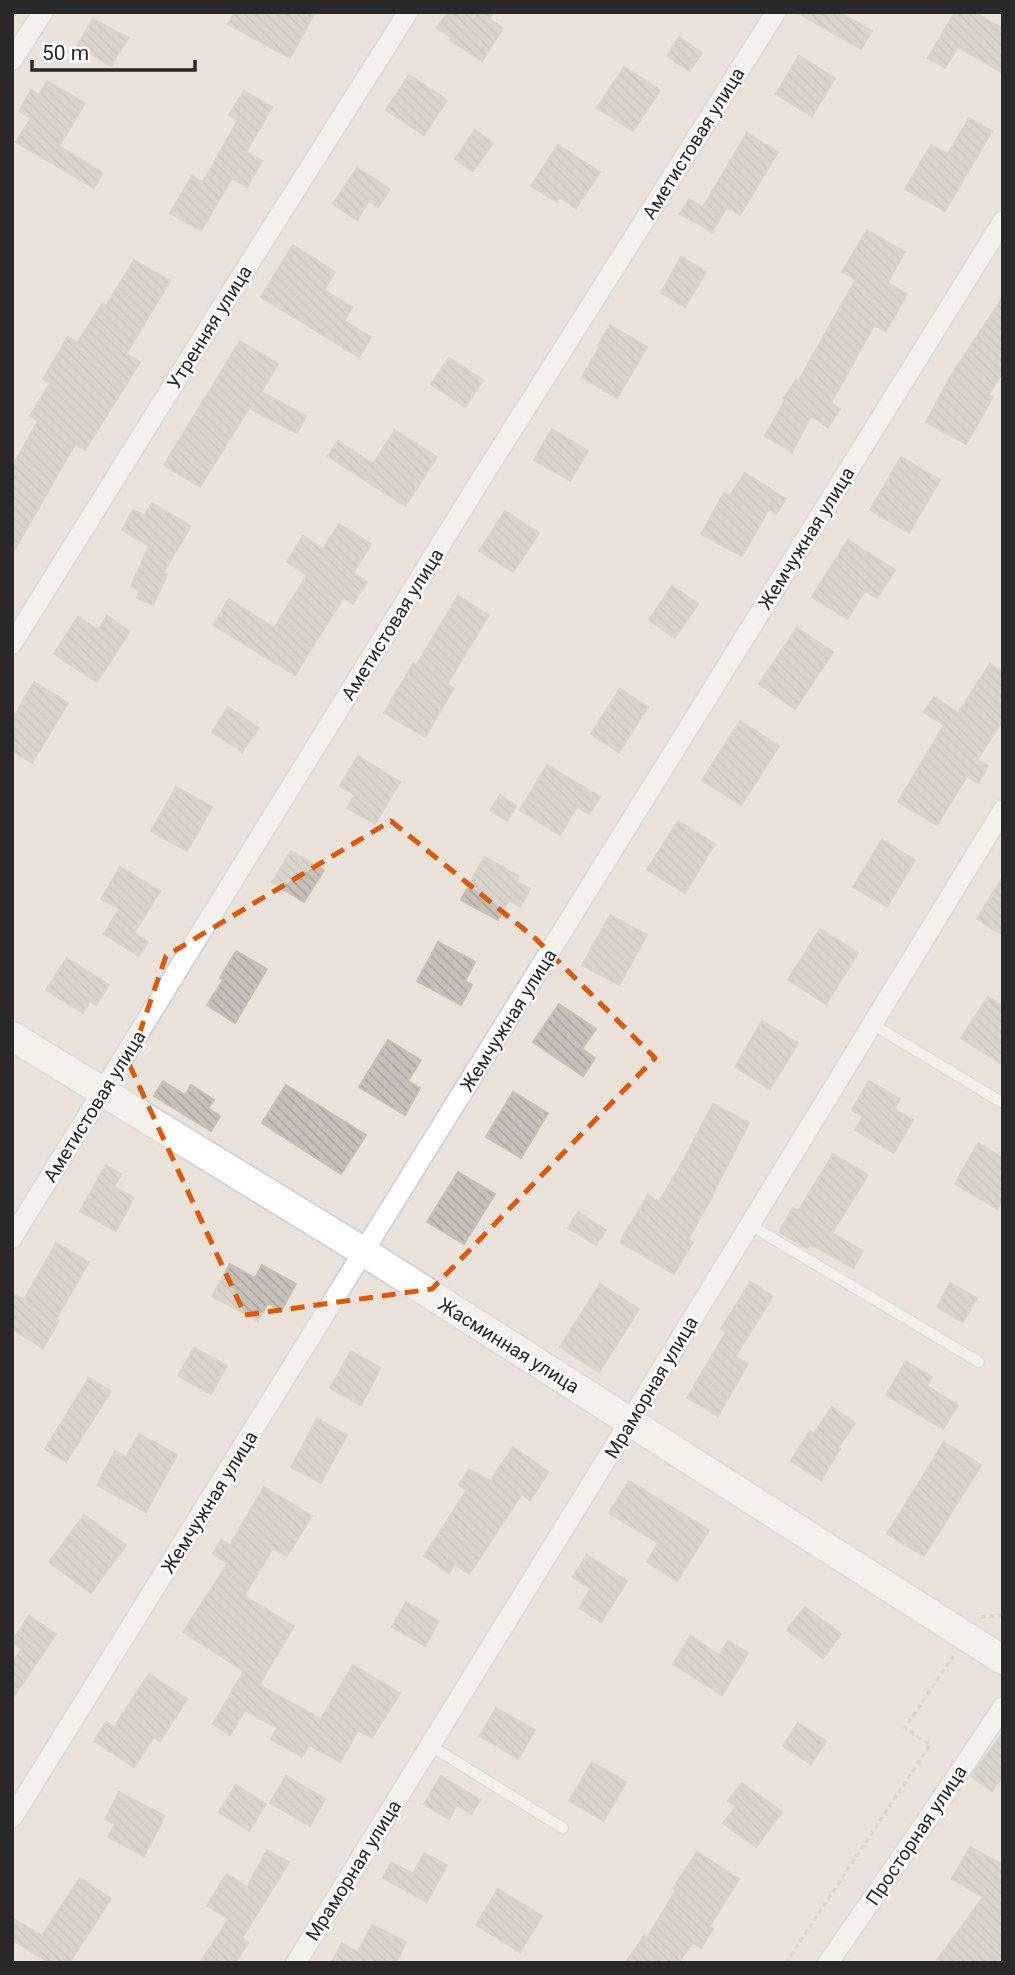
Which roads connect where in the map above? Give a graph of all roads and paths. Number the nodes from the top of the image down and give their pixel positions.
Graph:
1 (43, 12) edge
2 (408, 12) edge
3 (776, 12) edge
4 (12, 60) edge
5 (1003, 221) edge
6 (12, 644) edge
7 (1003, 810) edge
8 (871, 1024) junction
9 (12, 1036) edge
10 (103, 1092) junction
11 (1003, 1103) edge
12 (750, 1224) junction
13 (12, 1238) edge
14 (364, 1252) junction
15 (979, 1362) dead end
16 (630, 1421) junction
17 (1003, 1615) edge
18 (979, 1617) dead end
19 (956, 1651) dead end
20 (1003, 1660) edge
21 (1003, 1707) edge
22 (431, 1746) junction
23 (12, 1818) edge
24 (563, 1828) dead end
25 (296, 1963) edge
26 (786, 1963) edge
27 (828, 1963) edge

1 - 4 street
2 - 6 street, Утренняя улица
3 - 10 street, Аметистовая улица
5 - 14 street, Жемчужная улица
7 - 8 street, Мраморная улица
8 - 11 lane
8 - 12 street, Мраморная улица
9 - 10 street, Жасминная улица
10 - 13 street, Аметистовая улица
10 - 14 street, Жасминная улица
12 - 15 lane
12 - 16 street, Мраморная улица
14 - 16 street, Жасминная улица
14 - 23 street, Жемчужная улица
16 - 20 street, Жасминная улица
16 - 22 street, Мраморная улица
17 - 18 path
19 - 26 path
21 - 27 street, Просторная улица
22 - 24 lane
22 - 25 street, Мраморная улица

